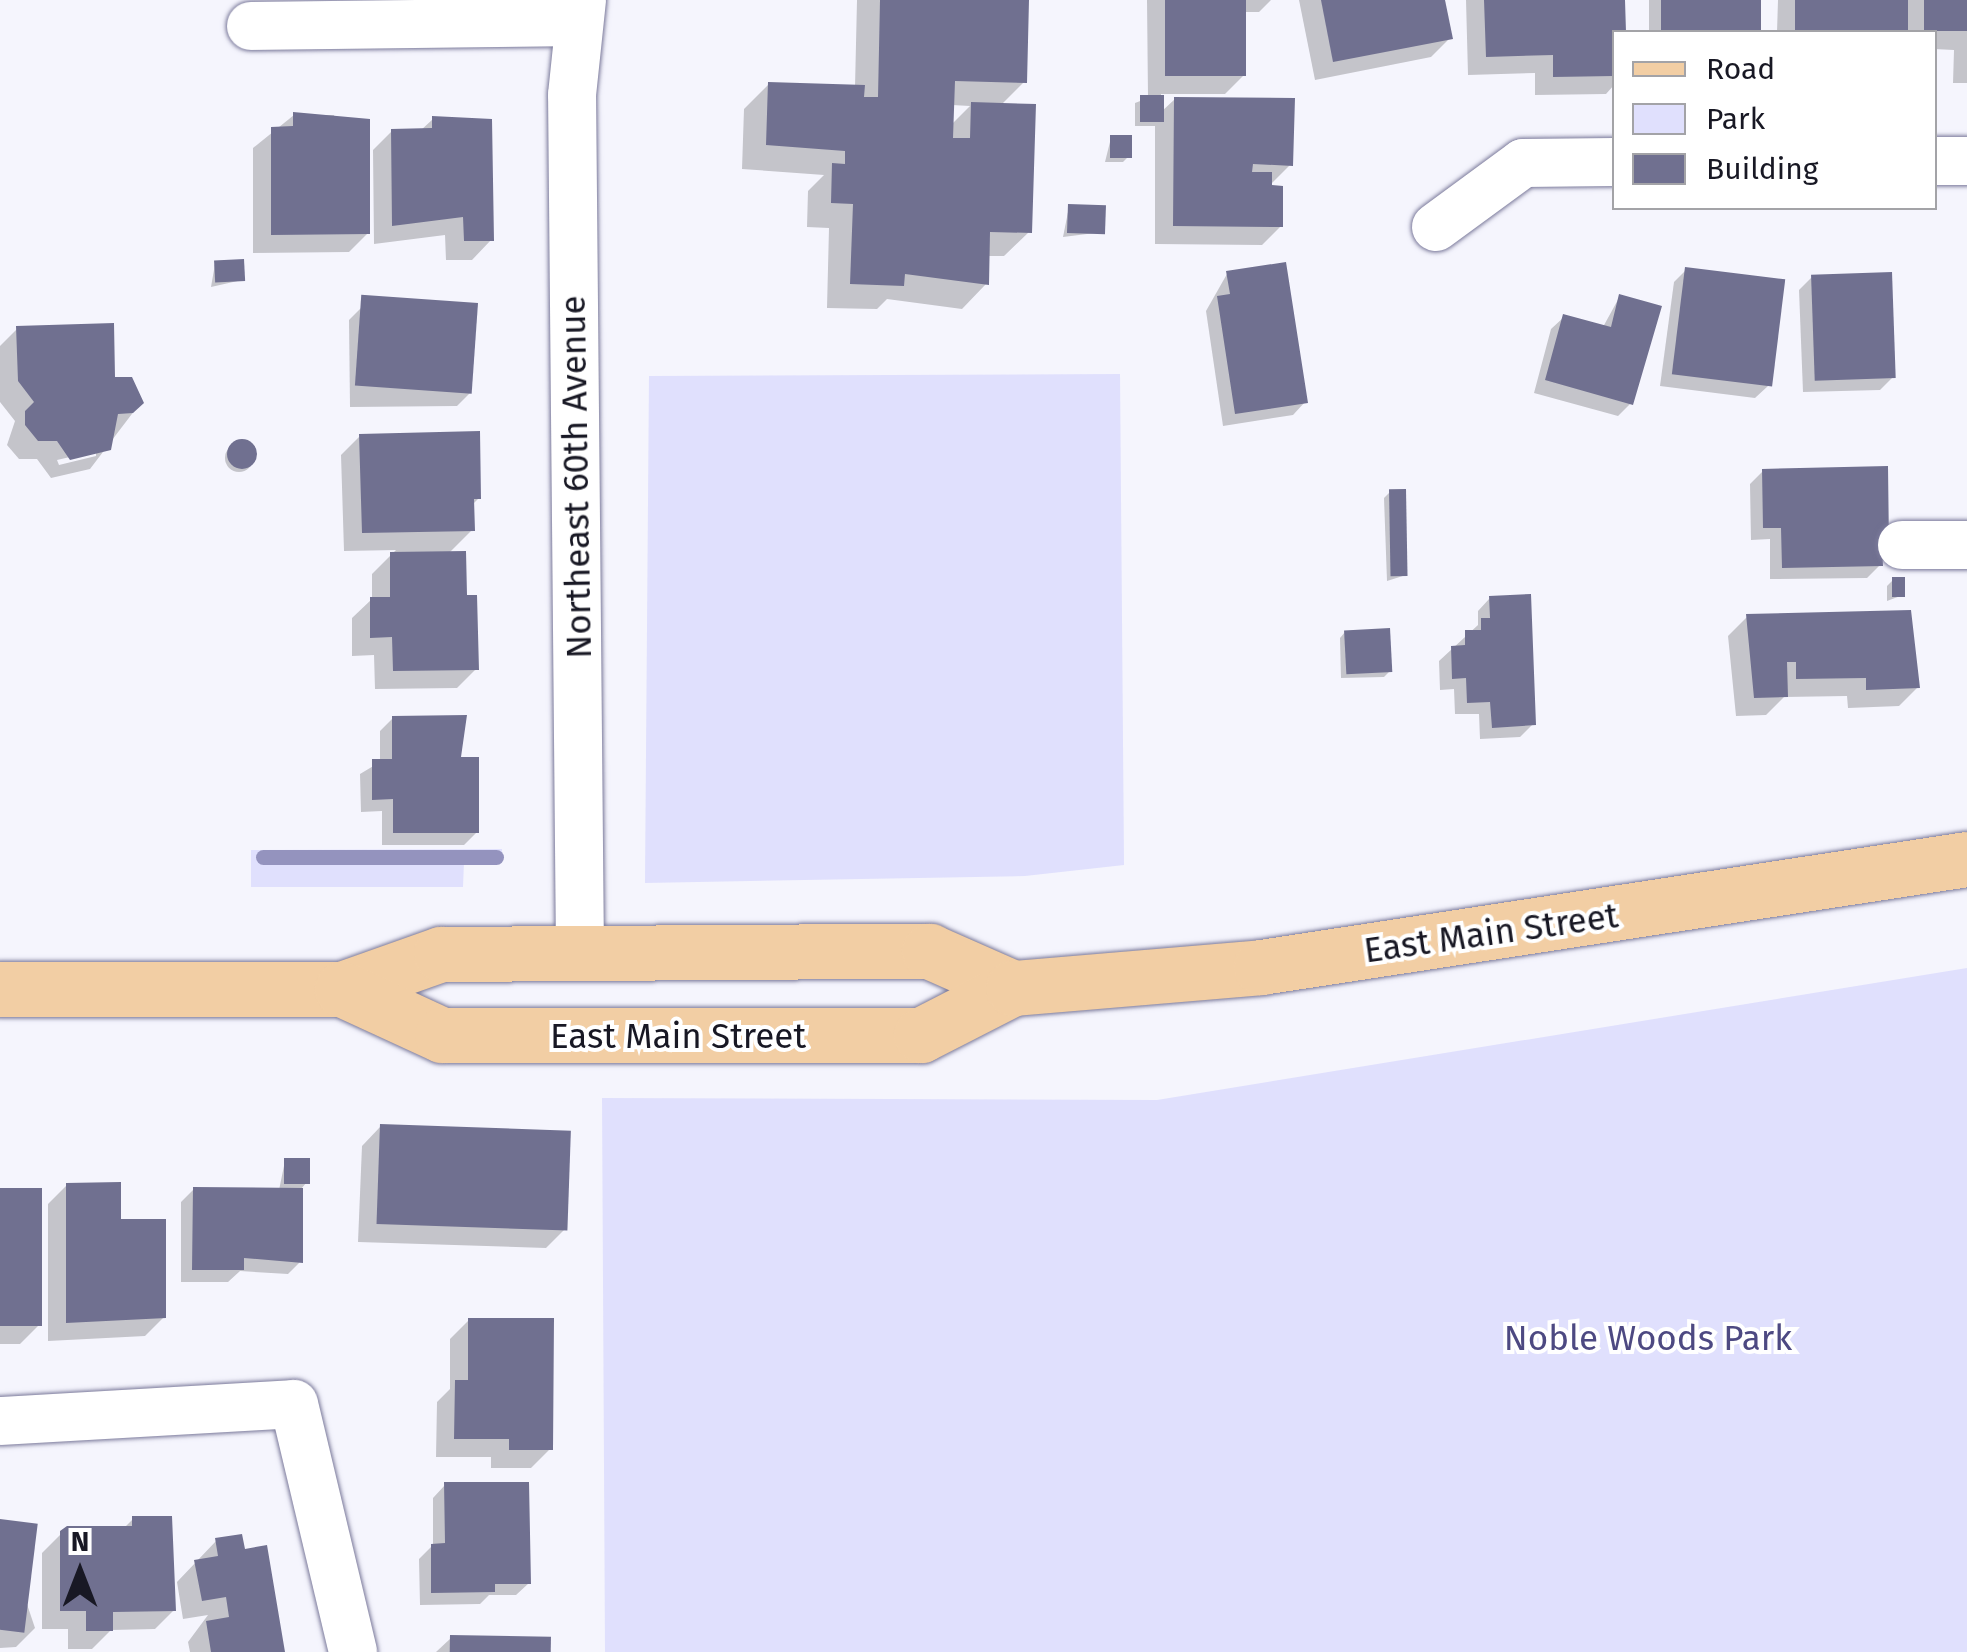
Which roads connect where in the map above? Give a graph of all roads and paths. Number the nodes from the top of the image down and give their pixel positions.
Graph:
1 (580, 11) edge
2 (252, 26) dead end
3 (1937, 161) edge
4 (1967, 161) edge
5 (1612, 162) edge
6 (1436, 227) dead end
7 (1902, 545) dead end
8 (1967, 545) edge
9 (1967, 858) edge
10 (580, 954) junction
11 (1013, 988) junction
12 (0, 989) edge
13 (342, 989) junction
14 (0, 1421) edge
15 (353, 1652) edge

1 - 2 street
1 - 10 street, Northeast 60th Avenue
3 - 4 street
5 - 6 street
7 - 8 street
9 - 11 main road, East Main Street
10 - 11 main road, East Main Street
10 - 13 main road, East Main Street
11 - 13 main road, East Main Street
12 - 13 main road, East Main Street
14 - 15 street

